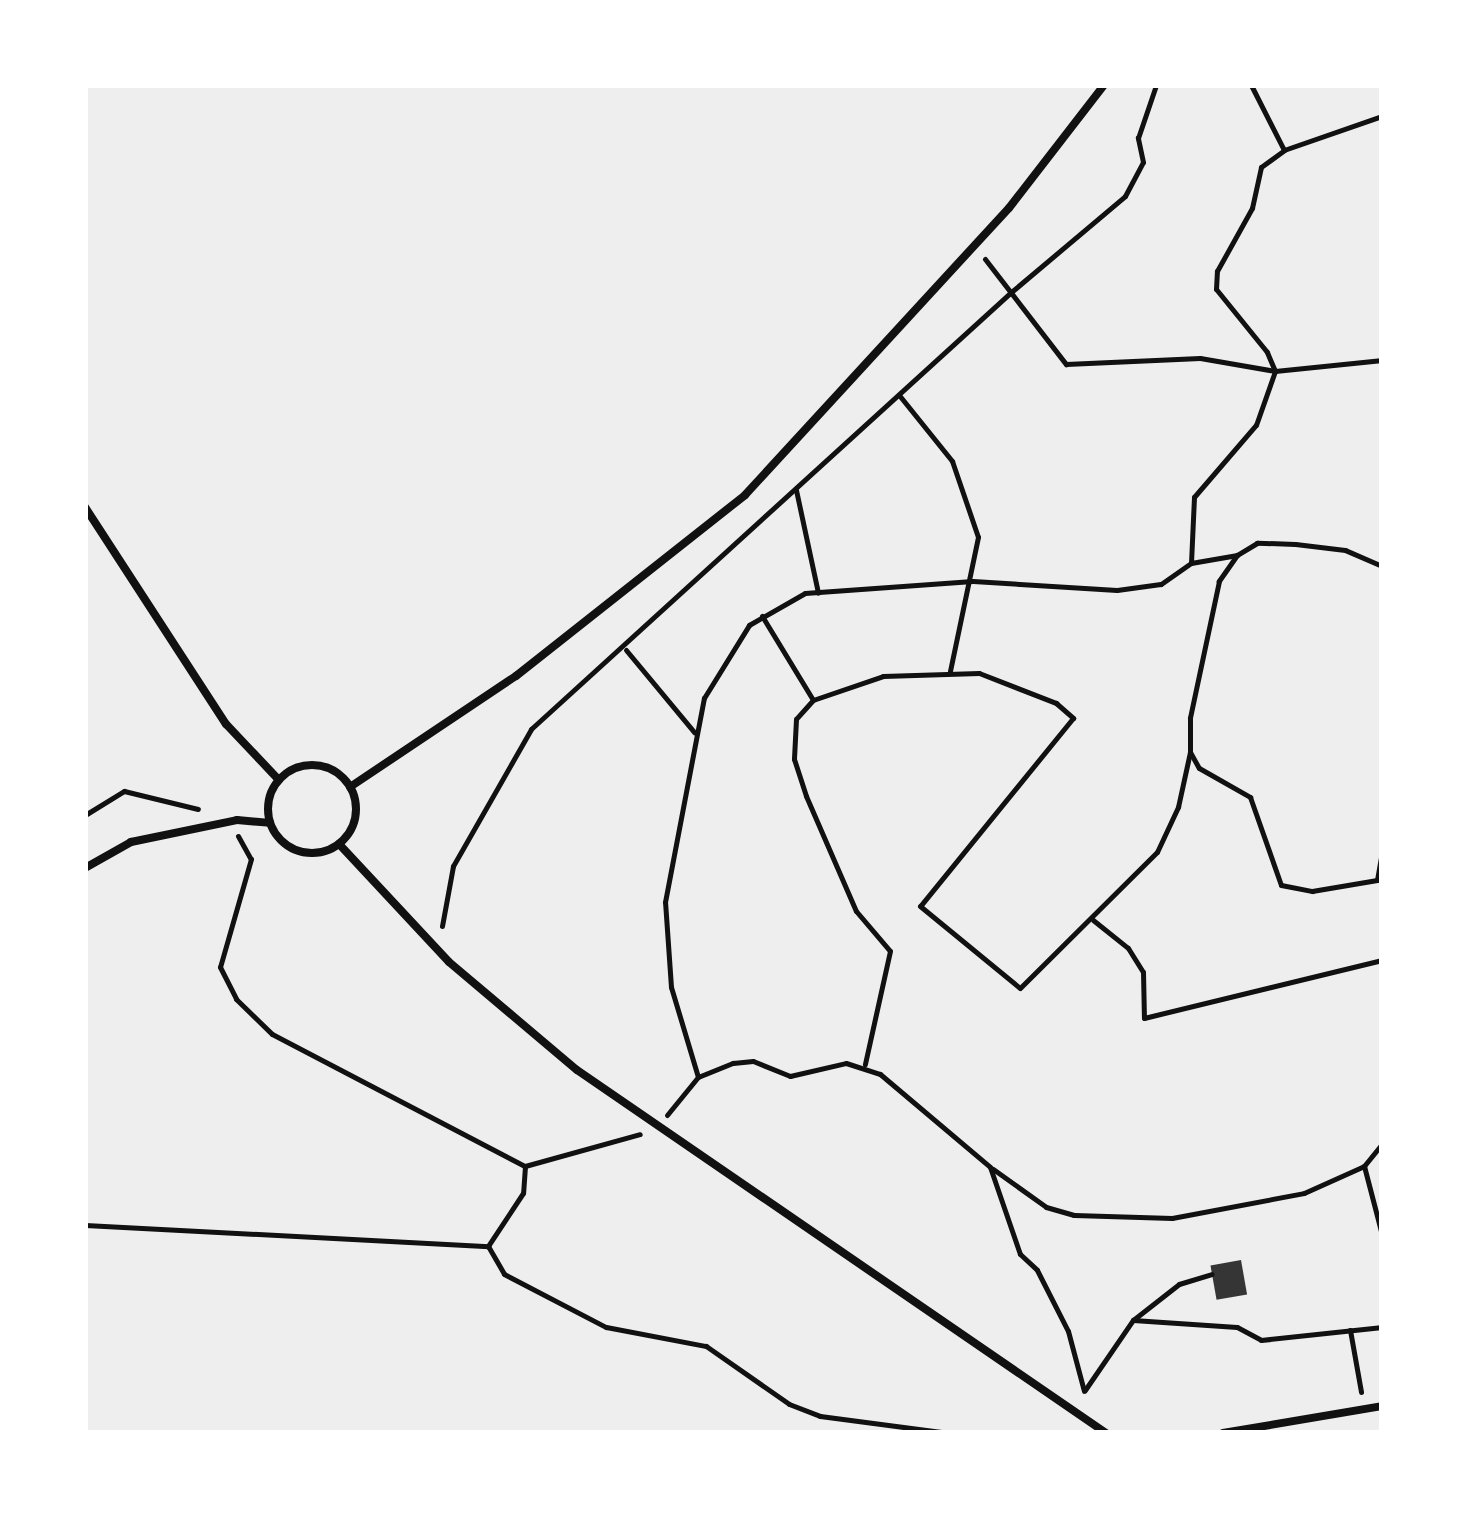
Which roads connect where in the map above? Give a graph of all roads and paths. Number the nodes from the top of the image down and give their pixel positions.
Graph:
1 (1104, 85) edge
2 (1156, 85) edge
3 (1251, 85) edge
4 (1382, 116) edge
5 (1284, 150) junction
6 (975, 246) junction
7 (1010, 292) junction
8 (1382, 360) edge
9 (1274, 371) junction
10 (898, 395) junction
11 (796, 490) junction
12 (85, 508) edge
13 (1238, 555) junction
14 (1191, 563) junction
15 (1382, 566) edge
16 (973, 581) junction
17 (818, 593) junction
18 (762, 616) junction
19 (626, 649) junction
20 (950, 671) junction
21 (813, 700) junction
22 (694, 732) junction
23 (1190, 752) junction
24 (279, 780) junction
25 (350, 787) junction
26 (270, 823) junction
27 (339, 844) junction
28 (1382, 852) edge
29 (251, 859) dead end
30 (85, 868) edge
31 (1092, 920) junction
32 (1382, 960) edge
33 (450, 962) junction
34 (865, 1065) junction
35 (698, 1077) junction
36 (660, 1128) junction
37 (1382, 1144) edge
38 (525, 1166) junction
39 (990, 1166) junction
40 (1364, 1166) junction
41 (1379, 1209) edge
42 (85, 1225) edge
43 (1382, 1235) edge
44 (488, 1246) junction
45 (1212, 1274) dead end
46 (1133, 1320) junction
47 (1382, 1327) edge
48 (1350, 1330) junction
49 (1084, 1391) junction
50 (1382, 1406) edge
51 (1364, 1409) junction
52 (1076, 1411) junction
53 (949, 1433) edge
54 (1106, 1433) edge
55 (1224, 1433) edge

1 - 6 lane
2 - 7 path
3 - 5 path
4 - 5 path
5 - 9 path
6 - 7 path
6 - 25 lane
7 - 9 path
7 - 10 path
8 - 9 path
9 - 14 path
10 - 11 path
10 - 16 path
11 - 17 path
11 - 19 path
12 - 24 lane
13 - 14 path
13 - 15 path
13 - 23 path
14 - 16 path
16 - 17 path
16 - 20 path
17 - 18 path
18 - 21 path
18 - 22 path
19 - 22 path
19 - 33 path
20 - 21 path
20 - 31 path
21 - 34 path
22 - 35 path
23 - 28 path
23 - 31 path
24 - 25 lane
24 - 26 lane
25 - 27 lane
26 - 27 lane
26 - 30 lane
27 - 33 lane
29 - 38 path
31 - 32 path
33 - 36 lane
34 - 35 path
34 - 39 path
35 - 36 path
36 - 38 path
36 - 52 lane
37 - 40 path
38 - 44 path
39 - 40 path
39 - 49 path
40 - 41 path
41 - 43 path
42 - 44 path
44 - 53 path
45 - 46 path
46 - 48 path
46 - 49 path
47 - 48 path
48 - 51 path
49 - 52 path
50 - 51 lane
51 - 55 lane
52 - 54 lane

